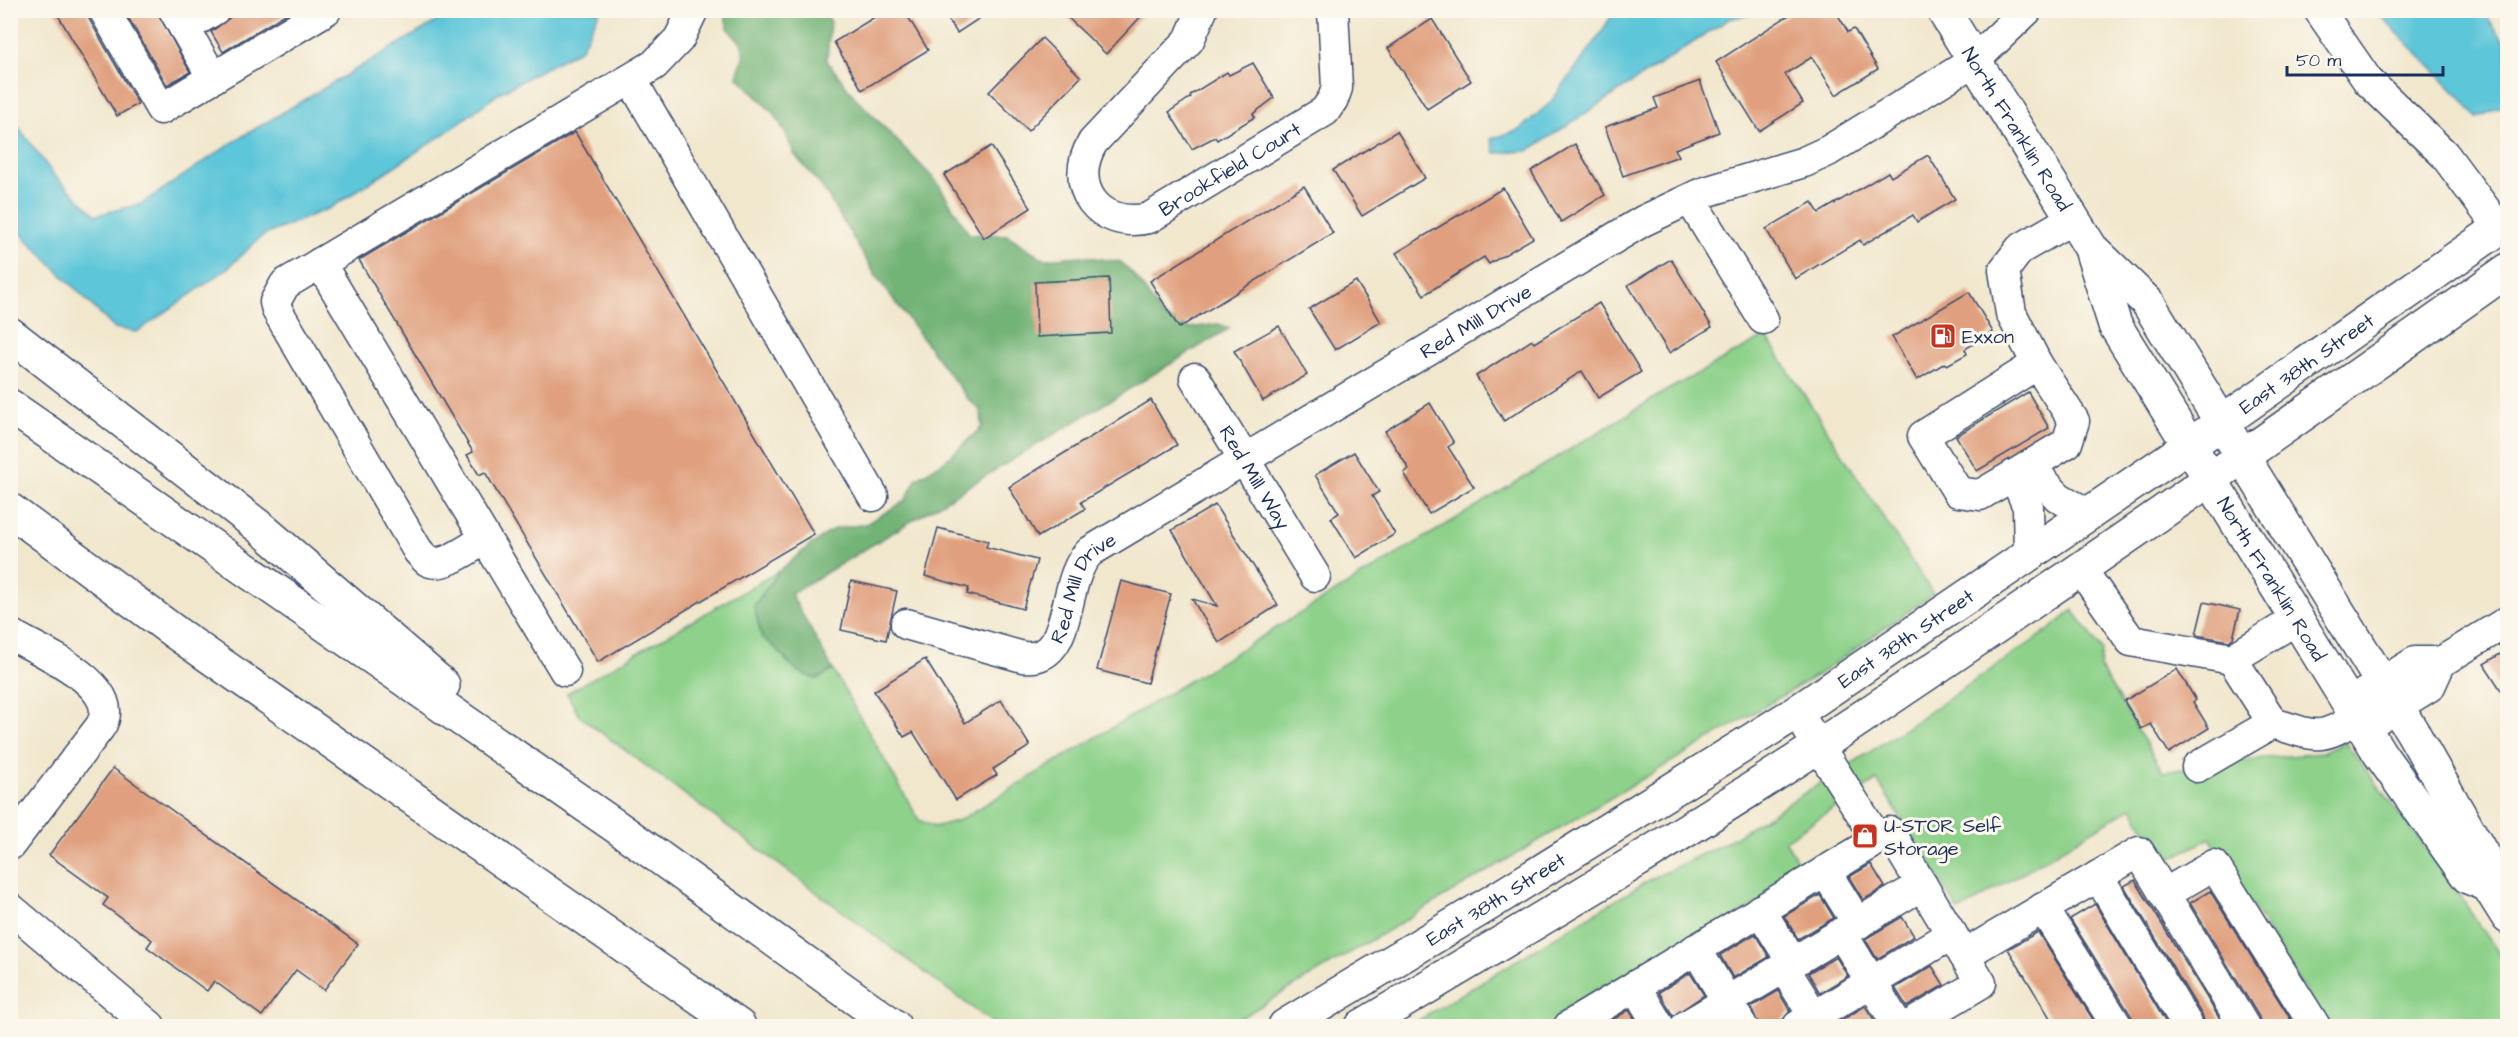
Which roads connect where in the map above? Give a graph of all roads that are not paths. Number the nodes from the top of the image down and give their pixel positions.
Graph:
1 (104, 10) edge
2 (214, 10) edge
3 (326, 10) edge
4 (693, 10) edge
5 (1202, 10) edge
6 (1333, 10) edge
7 (1943, 10) edge
8 (2027, 10) edge
9 (2319, 10) edge
10 (179, 19) edge
11 (1974, 61) junction
12 (213, 78) junction
13 (631, 79) junction
14 (1690, 198) junction
15 (2072, 219) junction
16 (2503, 225) edge
17 (2091, 248) junction
18 (320, 263) junction
19 (2507, 273) edge
20 (1762, 319) dead end
21 (10, 334) edge
22 (2037, 364) junction
23 (1195, 378) dead end
24 (10, 406) edge
25 (2222, 422) junction
26 (2190, 445) junction
27 (2243, 457) junction
28 (1245, 461) junction
29 (2022, 471) junction
30 (2211, 480) junction
31 (873, 496) dead end
32 (10, 510) edge
33 (2088, 514) junction
34 (10, 532) edge
35 (485, 538) junction
36 (2029, 554) junction
37 (2081, 569) junction
38 (1315, 576) dead end
39 (2297, 619) junction
40 (2508, 621) edge
41 (906, 624) dead end
42 (176, 633) junction
43 (10, 634) edge
44 (2232, 659) junction
45 (565, 671) dead end
46 (2389, 695) junction
47 (1797, 712) junction
48 (2357, 716) junction
49 (2273, 723) junction
50 (1819, 745) junction
51 (2197, 767) dead end
52 (578, 802) junction
53 (1877, 836) junction
54 (10, 845) edge
55 (1825, 871) junction
56 (2098, 876) junction
57 (1922, 885) junction
58 (2488, 885) junction
59 (2164, 894) junction
60 (10, 908) edge
61 (2043, 908) junction
62 (1760, 910) junction
63 (2508, 917) edge
64 (1850, 929) junction
65 (1958, 945) junction
66 (1696, 949) junction
67 (1788, 966) junction
68 (1871, 983) junction
69 (1635, 986) junction
70 (1734, 1014) edge
71 (1811, 1023) edge
72 (150, 1026) edge
73 (739, 1026) edge
74 (894, 1026) edge
75 (1285, 1026) edge
76 (1362, 1026) edge
77 (1573, 1026) edge
78 (1659, 1026) edge
79 (1686, 1026) edge
80 (1898, 1026) edge
81 (1908, 1026) edge
82 (2117, 1026) edge
83 (2188, 1026) edge
84 (2244, 1026) edge
85 (2315, 1026) edge

1 - 12 street
2 - 10 street
3 - 12 street
4 - 13 street
5 - 6 street, Brookfield Court
7 - 11 main road, North Franklin Road
8 - 11 street, Red Mill Drive
9 - 16 street
10 - 12 street
11 - 14 street, Red Mill Drive
11 - 15 main road, North Franklin Road
13 - 18 street
13 - 31 street
14 - 20 street
14 - 28 street, Red Mill Drive
15 - 17 main road, North Franklin Road
15 - 22 street
16 - 25 main road, East 38th Street
17 - 25 main road, North Franklin Road
17 - 26 main road, North Franklin Road
18 - 35 street
18 - 35 street
19 - 27 main road, East 38th Street
21 - 52 main road
22 - 29 street
22 - 29 street
23 - 28 street, Red Mill Way
24 - 52 main road
25 - 26 main road, East 38th Street
25 - 27 main road, North Franklin Road
26 - 30 main road, North Franklin Road
26 - 33 main road, East 38th Street
27 - 30 main road, East 38th Street
27 - 46 main road, North Franklin Road
28 - 38 street, Red Mill Way
28 - 41 street, Red Mill Drive
29 - 33 street
29 - 36 street
30 - 37 main road, East 38th Street
30 - 39 main road, North Franklin Road
32 - 42 main road
33 - 36 main road, East 38th Street
34 - 42 main road
35 - 45 street
36 - 47 main road, East 38th Street
37 - 44 street
37 - 50 main road, East 38th Street
39 - 44 street
39 - 48 main road, North Franklin Road
40 - 46 street
42 - 73 main road
43 - 54 street
44 - 49 street
46 - 48 street
46 - 58 main road, North Franklin Road
47 - 50 street
47 - 75 main road, East 38th Street
48 - 49 street
48 - 58 main road, North Franklin Road
49 - 51 street
50 - 53 street
50 - 76 main road, East 38th Street
52 - 74 main road
53 - 55 street
53 - 57 street
55 - 62 street
55 - 64 street
56 - 59 street
56 - 61 street
56 - 83 street
57 - 64 street
57 - 65 street
58 - 63 main road, North Franklin Road
59 - 84 street
59 - 85 street
60 - 72 street
61 - 65 street
61 - 82 street
62 - 66 street
62 - 67 street
64 - 67 street
64 - 68 street
65 - 68 street
65 - 81 street
66 - 69 street
66 - 70 street
67 - 70 street
67 - 71 street
68 - 71 street
68 - 80 street
69 - 77 street
69 - 78 street
70 - 79 street

